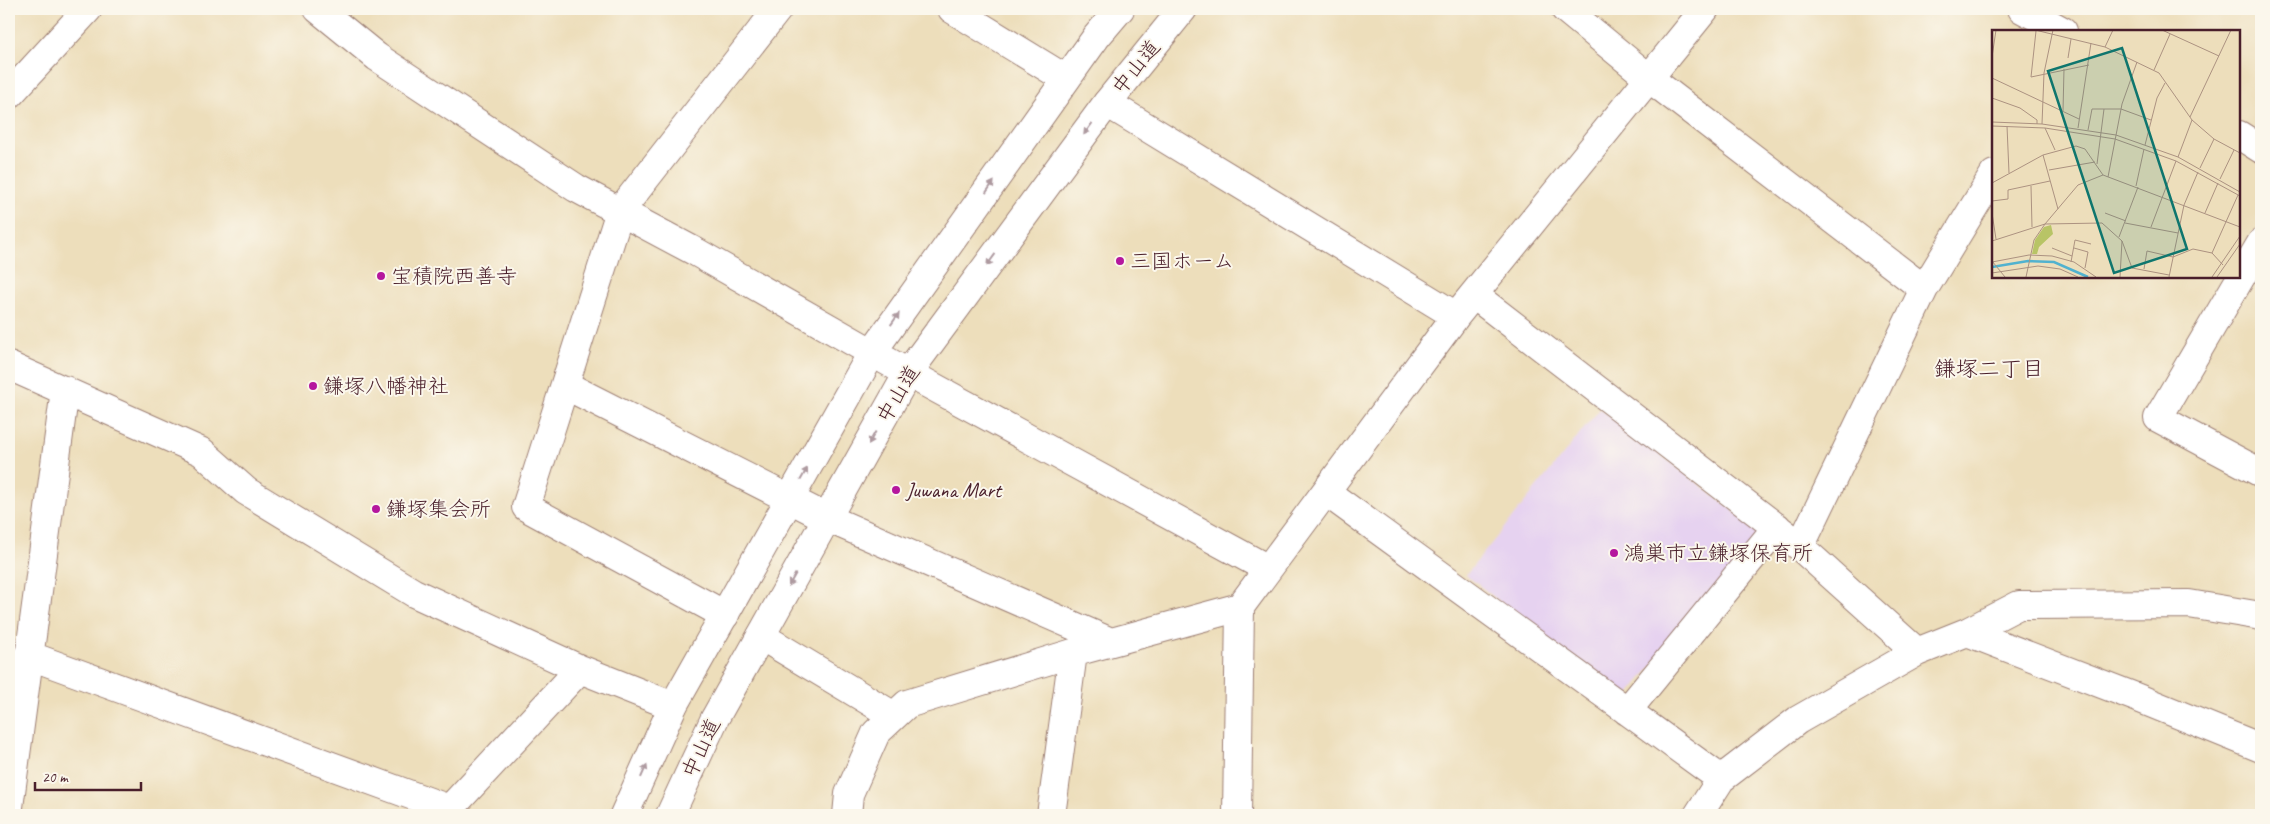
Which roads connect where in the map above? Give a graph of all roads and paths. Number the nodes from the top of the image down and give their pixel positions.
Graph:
1 (88, 9) edge
2 (318, 9) edge
3 (778, 9) edge
4 (952, 9) edge
5 (1120, 9) edge
6 (1183, 9) edge
7 (1565, 9) edge
8 (1705, 9) edge
9 (2022, 9) edge
10 (2061, 30) edge
11 (1649, 78) junction
12 (1066, 79) junction
13 (9, 95) edge
14 (1107, 103) junction
15 (2240, 137) edge
16 (2261, 149) edge
17 (1992, 177) edge
18 (620, 211) junction
19 (2261, 243) edge
20 (1924, 289) junction
21 (1474, 295) junction
22 (1456, 316) junction
23 (873, 351) junction
24 (9, 366) edge
25 (908, 373) junction
26 (565, 385) junction
27 (65, 390) junction
28 (2261, 473) edge
29 (1326, 492) junction
30 (789, 499) junction
31 (827, 518) junction
32 (1776, 528) junction
33 (1800, 547) junction
34 (1268, 569) junction
35 (1240, 608) junction
36 (724, 615) junction
37 (2261, 616) edge
38 (1967, 632) junction
39 (761, 636) junction
40 (1111, 642) junction
41 (1917, 652) junction
42 (1073, 653) junction
43 (28, 655) junction
44 (580, 669) junction
45 (673, 706) junction
46 (1627, 711) junction
47 (894, 716) junction
48 (2261, 748) edge
49 (1721, 779) junction
50 (9, 807) edge
51 (446, 812) edge
52 (624, 815) edge
53 (670, 815) edge
54 (847, 815) edge
55 (1051, 815) edge
56 (1237, 815) edge
57 (1698, 815) edge

1 - 13 main road
2 - 18 main road
3 - 18 main road
4 - 12 main road
5 - 12 main road, 中山道
6 - 14 main road, 中山道
7 - 11 main road
8 - 11 main road
9 - 10 main road
11 - 20 main road
11 - 21 main road
23 -> 12 main road, 中山道
14 - 22 main road
14 -> 25 main road, 中山道
15 - 16 main road
17 - 20 main road
18 - 23 main road
18 - 26 main road
19 - 28 main road
20 - 33 main road
21 - 22 main road
21 - 32 main road
22 - 29 main road
23 - 25 main road
30 -> 23 main road, 中山道
24 - 27 main road
25 -> 31 main road, 中山道
25 - 34 main road
26 - 30 main road
26 - 36 main road
27 - 43 main road
27 - 44 main road
29 - 34 main road
29 - 46 main road
30 - 31 main road
30 - 36 main road, 中山道
31 -> 39 main road, 中山道
31 - 40 main road
32 - 33 main road
32 - 46 main road
33 - 41 main road
34 - 35 main road
35 - 40 main road
35 - 56 main road
36 - 45 main road, 中山道
37 - 38 main road
38 - 41 main road
38 - 48 main road
39 - 47 main road
39 - 53 main road, 中山道
40 - 42 main road
41 - 49 main road
42 - 47 main road
42 - 55 main road
43 - 50 main road
43 - 51 main road
44 - 45 main road
44 - 51 main road
52 -> 45 main road, 中山道
46 - 49 main road
47 - 54 main road
49 - 57 main road

